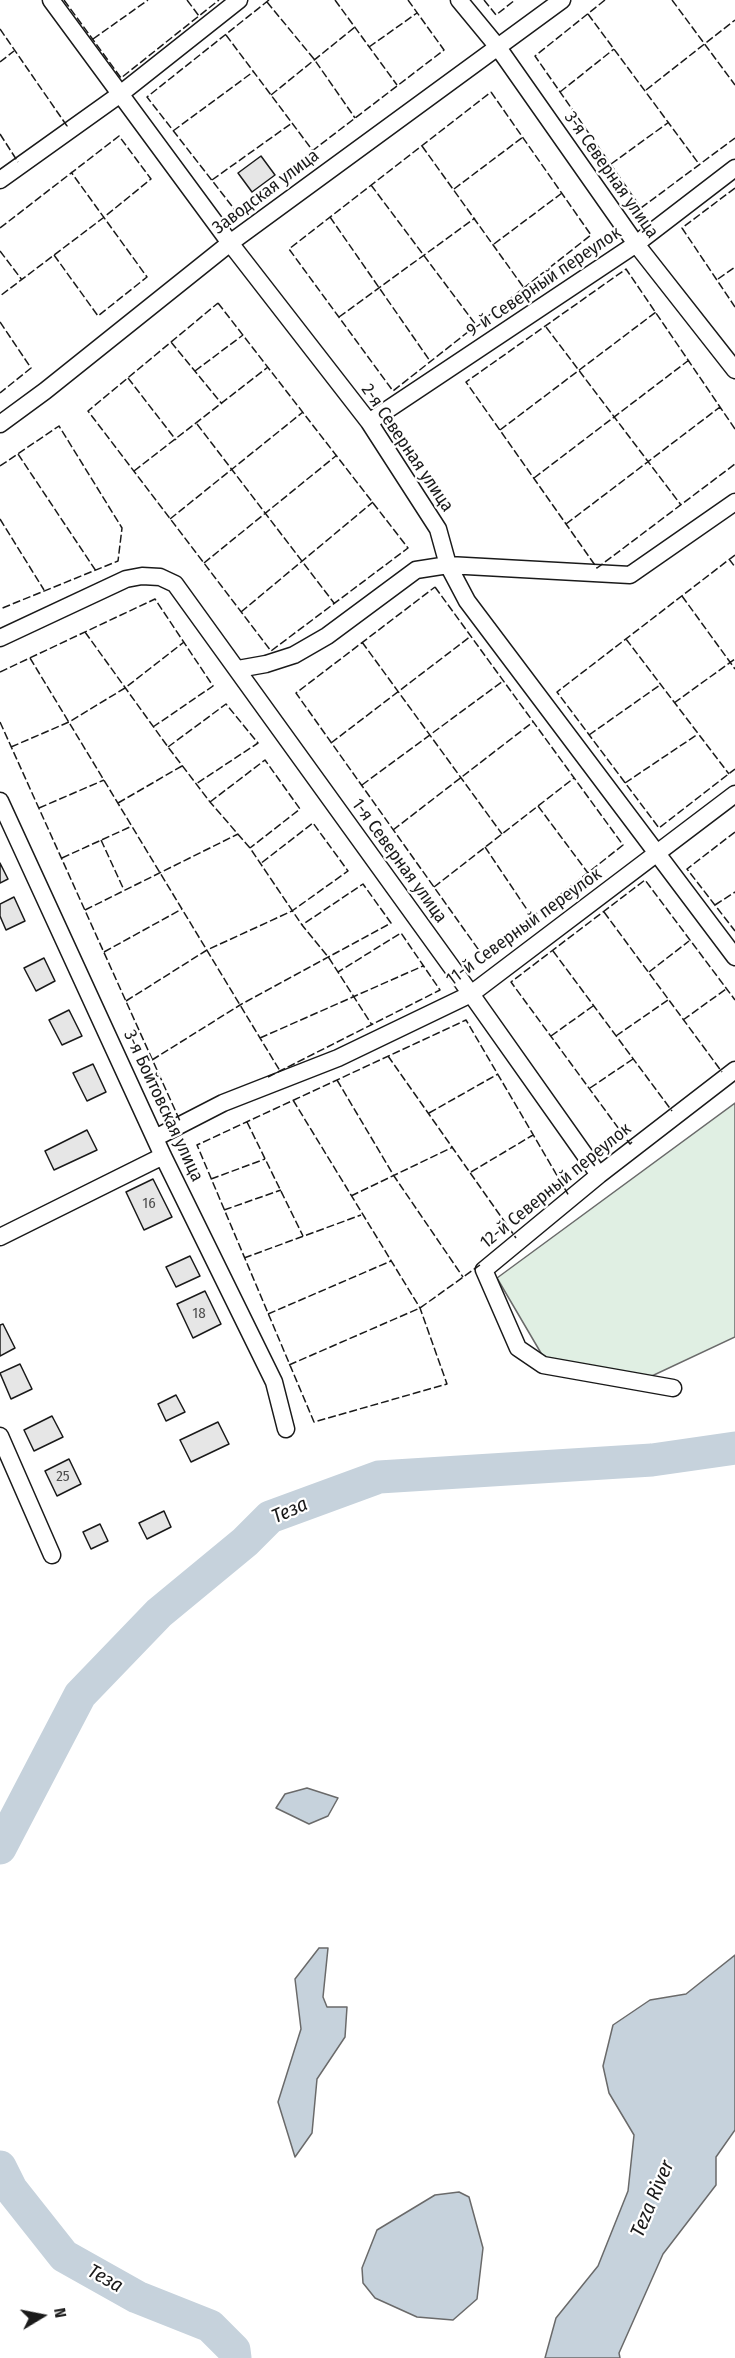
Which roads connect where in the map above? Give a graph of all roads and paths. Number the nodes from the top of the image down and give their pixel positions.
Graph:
1 (51, 0) edge
2 (239, 0) edge
3 (459, 0) edge
4 (562, 0) edge
5 (497, 46) junction
6 (119, 95) junction
7 (735, 168) edge
8 (0, 180) edge
9 (230, 243) junction
10 (636, 244) junction
11 (735, 370) edge
12 (369, 422) junction
13 (0, 424) edge
14 (735, 502) edge
15 (448, 565) junction
16 (0, 638) edge
17 (238, 669) junction
18 (735, 794) edge
19 (0, 801) edge
20 (656, 853) junction
21 (735, 957) edge
22 (471, 994) junction
23 (735, 1070) edge
24 (155, 1138) junction
25 (163, 1156) junction
26 (599, 1175) junction
27 (0, 1237) edge
28 (673, 1388) dead end
29 (286, 1429) dead end
30 (0, 1436) edge
31 (52, 1555) dead end

1 - 6 street, 2-я Северная улица
2 - 6 street
3 - 5 street, 3-я Северная улица
4 - 5 street, Заводская улица
5 - 9 street, Заводская улица
5 - 10 street, 3-я Северная улица
6 - 8 street
6 - 9 street, 2-я Северная улица
7 - 10 street, 9-й Северный переулок
9 - 12 street, 2-я Северная улица
9 - 13 street, Заводская улица
10 - 11 street, 3-я Северная улица
10 - 12 street, 9-й Северный переулок
12 - 15 street, 2-я Северная улица
14 - 15 street
15 - 17 street
15 - 20 street, 2-я Северная улица
16 - 17 street, 1-я Северная улица
17 - 22 street, 1-я Северная улица
18 - 20 street, 11-й Северный переулок
19 - 24 street, 3-я Бойтовская улица
20 - 21 street, 2-я Северная улица
20 - 22 street, 11-й Северный переулок
22 - 24 street, 11-й Северный переулок
22 - 26 street, 1-я Северная улица
23 - 26 street, 12-й Северный переулок
24 - 25 street, 3-я Бойтовская улица
25 - 27 street
25 - 29 street, 3-я Бойтовская улица
26 - 28 street, 12-й Северный переулок
30 - 31 street

